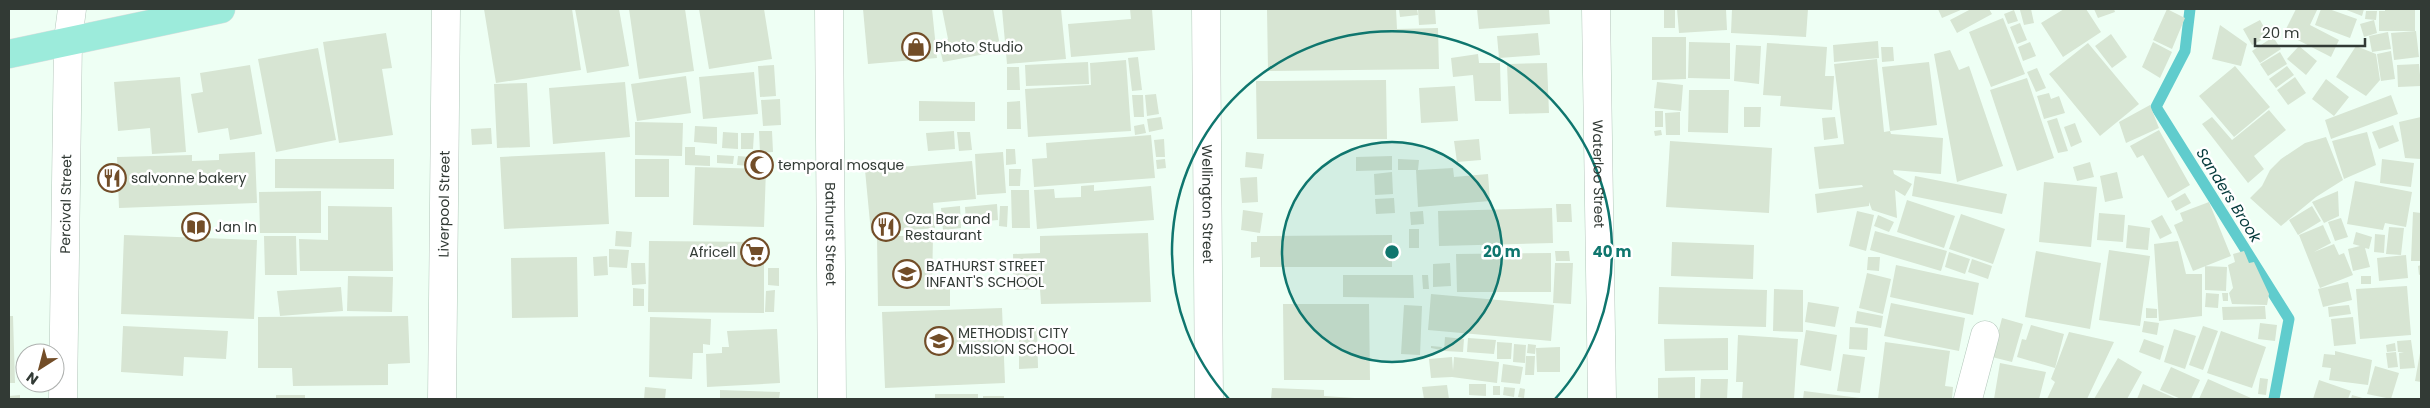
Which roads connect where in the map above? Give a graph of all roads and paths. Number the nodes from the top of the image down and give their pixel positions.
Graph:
1 (72, 9) edge
2 (221, 9) edge
3 (446, 9) edge
4 (829, 9) edge
5 (1206, 9) edge
6 (1596, 9) edge
7 (68, 40) junction
8 (9, 54) edge
9 (1985, 335) dead end
10 (63, 399) edge
11 (442, 399) edge
12 (832, 399) edge
13 (1209, 399) edge
14 (1602, 399) edge
15 (1968, 399) edge

1 - 7 street, Percival Street
2 - 7 main road
3 - 11 street, Liverpool Street
4 - 12 street, Bathurst Street
5 - 13 street, Wellington Street
6 - 14 street, Waterloo Street
7 - 8 main road
7 - 10 street, Percival Street
9 - 15 street

